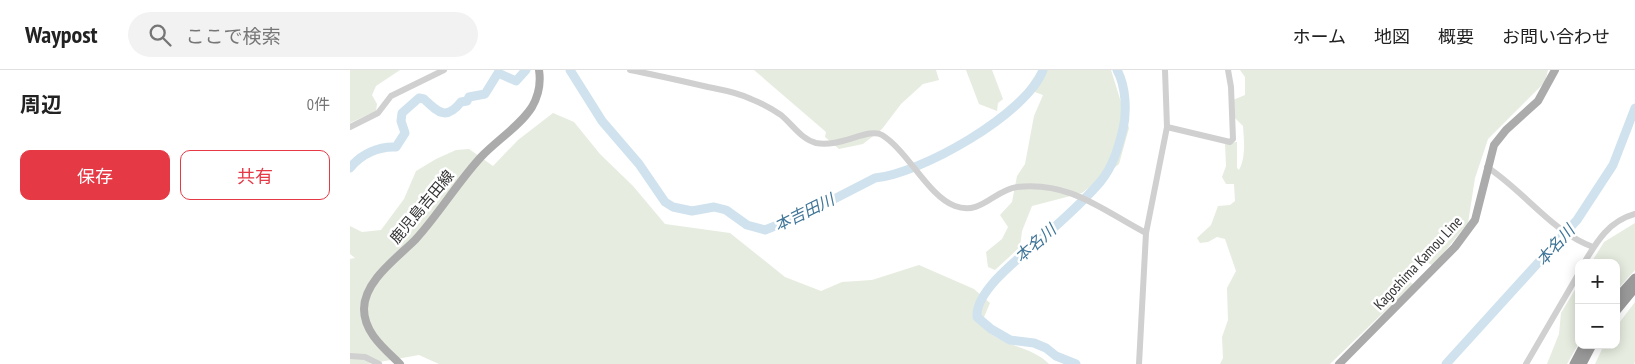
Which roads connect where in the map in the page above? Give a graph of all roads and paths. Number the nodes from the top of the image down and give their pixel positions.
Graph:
1 (444, 70) edge
2 (630, 70) edge
3 (1165, 70) edge
4 (1228, 70) edge
5 (1555, 70) edge
6 (539, 71) edge
7 (350, 127) edge
8 (1167, 127) junction
9 (1487, 167) junction
10 (1635, 214) edge
11 (1146, 233) junction
12 (1593, 247) junction
13 (1586, 259) edge
14 (1635, 278) edge
15 (1575, 280) edge
16 (1635, 288) edge
17 (1620, 295) edge
18 (1620, 305) edge
19 (1582, 349) edge
20 (1590, 349) edge
21 (350, 356) edge
22 (379, 364) edge
23 (400, 364) edge
24 (1139, 364) edge
25 (1339, 364) edge
26 (1526, 364) edge
27 (1574, 364) edge
28 (1582, 364) edge

1 - 7 street
2 - 11 street
3 - 8 street
4 - 8 street
5 - 9 main road, Kagoshima Kamou Line
6 - 23 main road, 鹿児島吉田線
8 - 11 street
9 - 12 street
9 - 25 main road, Kagoshima Kamou Line
10 - 12 street
11 - 24 street
12 - 13 street
14 - 17 highway
15 - 26 street
16 - 18 highway
19 - 27 highway
20 - 28 highway
21 - 22 street

